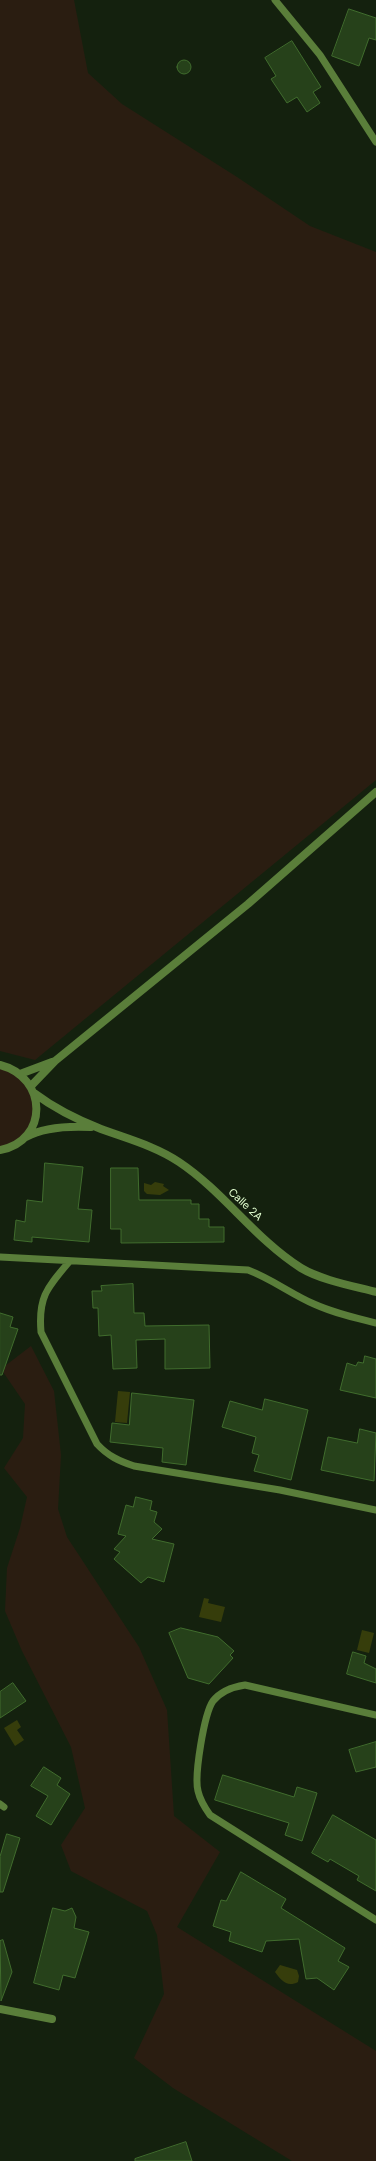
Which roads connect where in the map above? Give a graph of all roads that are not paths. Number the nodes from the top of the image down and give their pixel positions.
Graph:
1 (276, 0) edge
2 (376, 142) edge
3 (376, 792) edge
4 (55, 1061) junction
5 (0, 1065) edge
6 (20, 1074) junction
7 (33, 1089) junction
8 (100, 1128) junction
9 (24, 1138) junction
10 (0, 1150) edge
11 (0, 1257) edge
12 (69, 1262) junction
13 (376, 1292) edge
14 (376, 1323) edge
15 (376, 1510) edge
16 (376, 1715) edge
17 (376, 1920) edge
18 (0, 2009) edge
19 (52, 2019) dead end

1 - 2 lane
3 - 4 street
4 - 6 street
4 - 7 street
5 - 6 street
6 - 7 street, Calle 2A
7 - 8 street, Calle 2A
7 - 9 street
8 - 9 street, Calle 2A
8 - 13 street, Calle 2A
9 - 10 street
11 - 12 lane
12 - 14 lane
12 - 15 lane
16 - 17 lane
18 - 19 street

